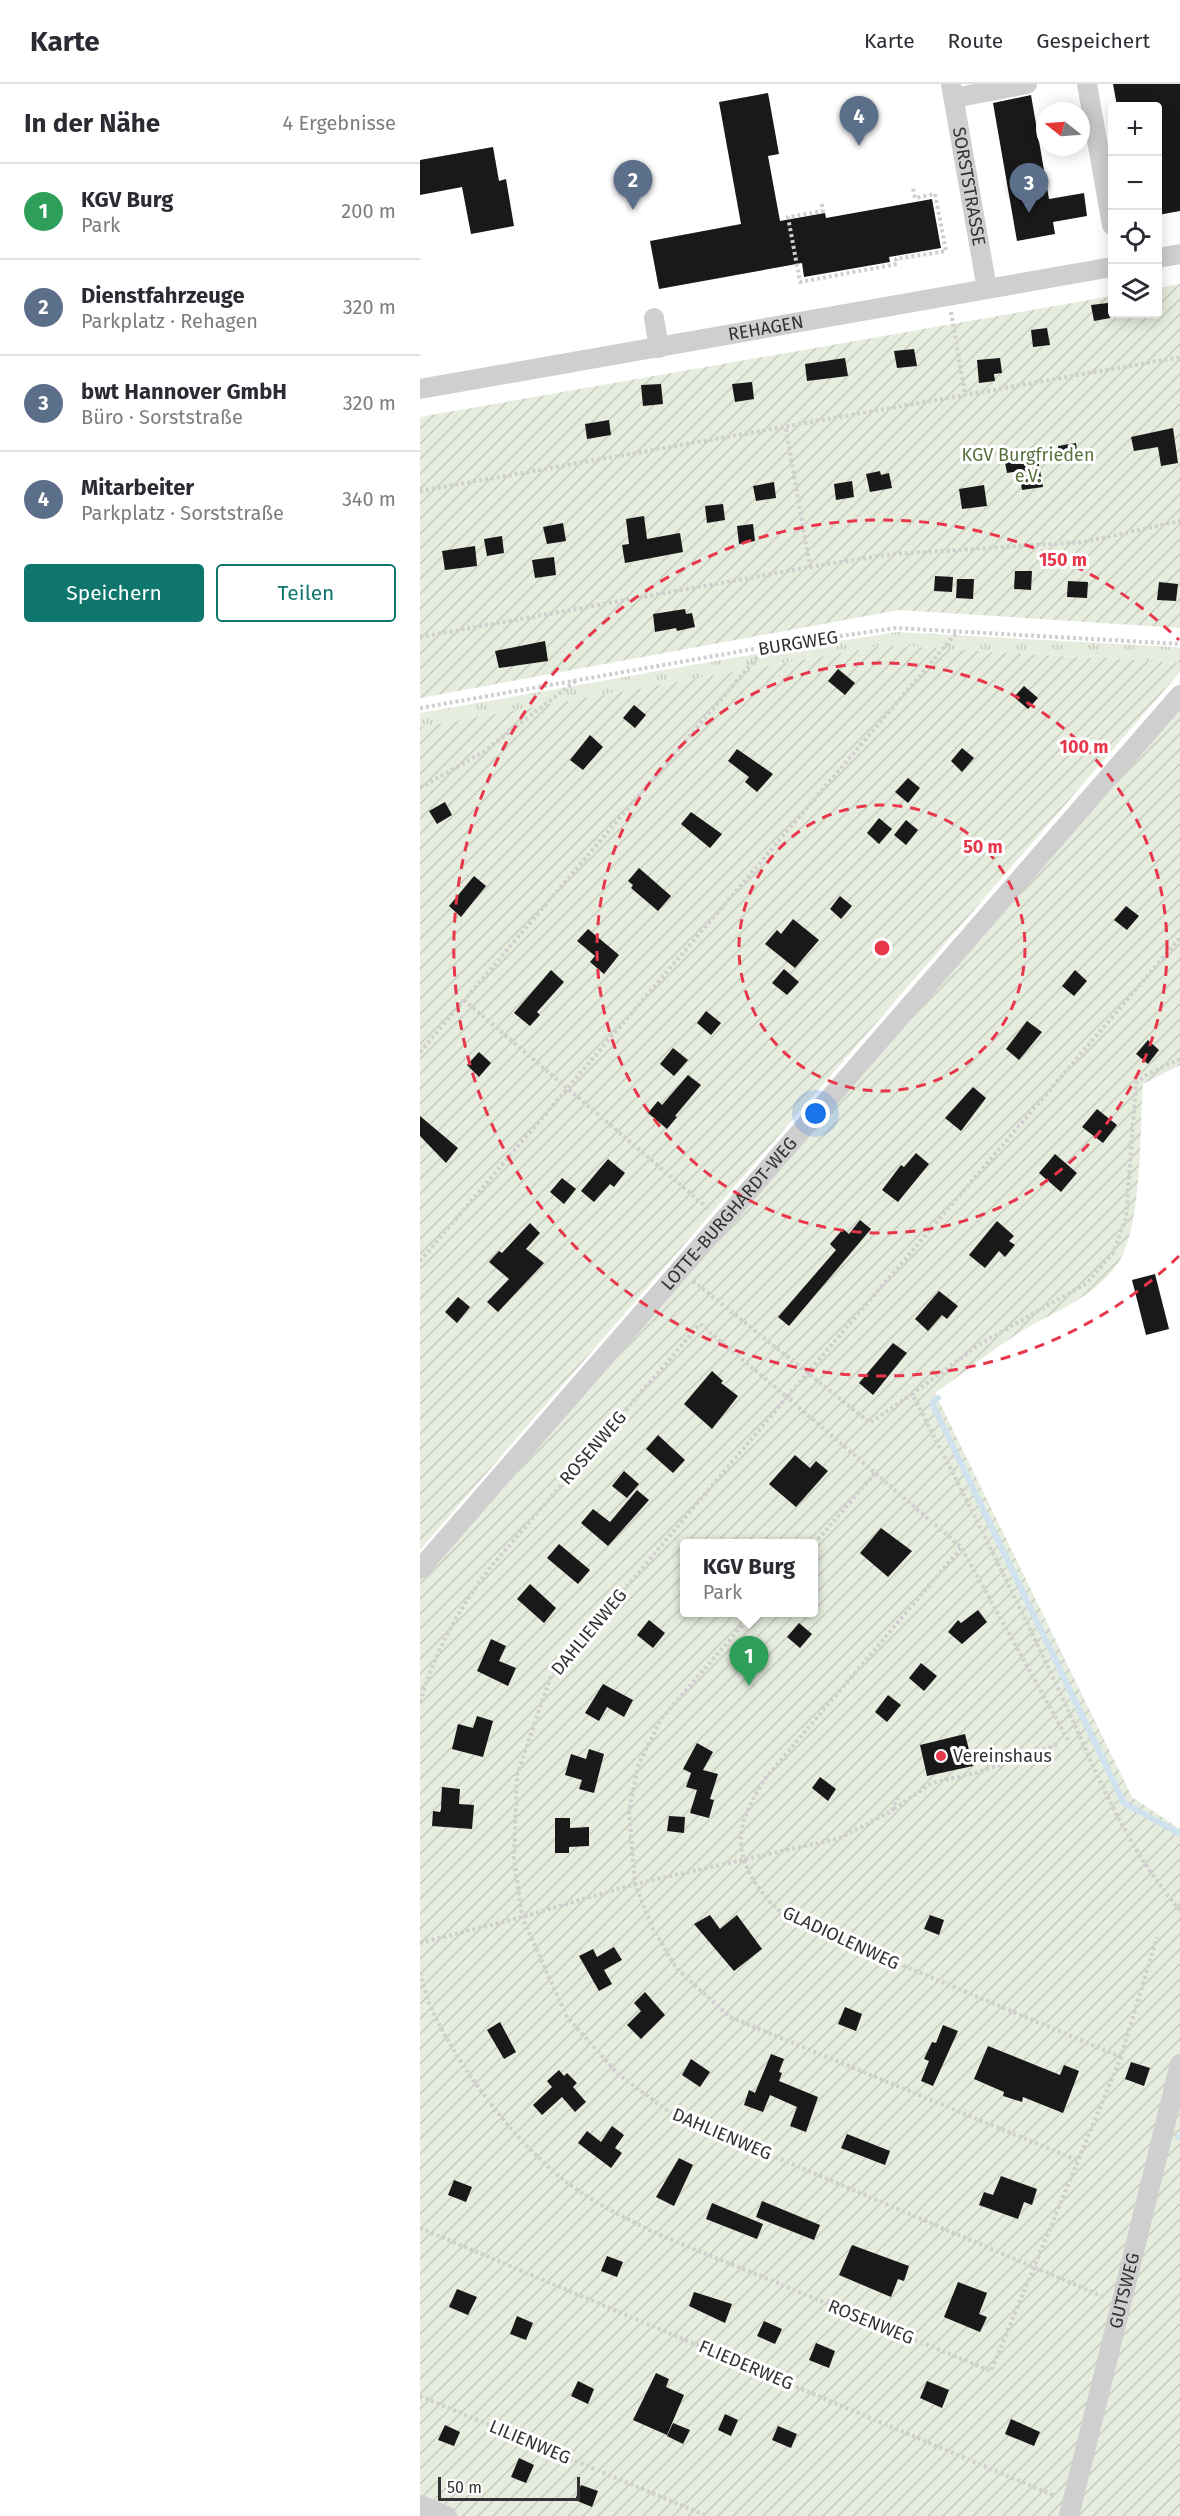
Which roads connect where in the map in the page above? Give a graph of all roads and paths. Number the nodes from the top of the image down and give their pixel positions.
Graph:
1 (1027, 84) edge
2 (1087, 84) edge
3 (952, 91) edge
4 (913, 188) dead end
5 (822, 204) dead end
6 (1110, 210) edge
7 (1180, 254) edge
8 (1162, 257) edge
9 (1108, 268) edge
10 (987, 289) junction
11 (948, 296) junction
12 (654, 318) dead end
13 (659, 348) junction
14 (1180, 357) edge
15 (420, 389) edge
16 (965, 394) junction
17 (786, 429) junction
18 (420, 491) edge
19 (1180, 520) edge
20 (810, 567) junction
21 (958, 631) junction
22 (420, 637) edge
23 (1180, 644) edge
24 (765, 647) junction
25 (578, 680) junction
26 (1180, 694) edge
27 (420, 708) edge
28 (420, 789) edge
29 (1180, 938) edge
30 (464, 1000) junction
31 (420, 1052) edge
32 (1180, 1059) edge
33 (567, 1088) junction
34 (722, 1219) junction
35 (420, 1260) edge
36 (678, 1270) junction
37 (808, 1372) junction
38 (912, 1394) junction
39 (787, 1397) junction
40 (876, 1472) junction
41 (817, 1539) edge
42 (962, 1548) junction
43 (420, 1569) edge
44 (750, 1617) edge
45 (420, 1702) edge
46 (1068, 1740) dead end
47 (1059, 1744) dead end
48 (898, 1796) dead end
49 (892, 1811) junction
50 (745, 1861) junction
51 (635, 1884) junction
52 (1180, 1910) edge
53 (522, 1917) junction
54 (1157, 1936) dead end
55 (420, 1942) edge
56 (420, 1972) edge
57 (1121, 2057) junction
58 (1180, 2064) edge
59 (1079, 2161) junction
60 (420, 2228) edge
61 (1036, 2268) junction
62 (1120, 2303) junction
63 (420, 2396) edge
64 (420, 2505) edge
65 (1070, 2509) edge
66 (447, 2516) edge
67 (707, 2516) edge

1 - 3 street
2 - 6 street
3 - 10 street, SORSTSTRASSE
4 - 5 path
7 - 8 street
9 - 10 street, REHAGEN
10 - 11 street, REHAGEN
11 - 13 street, REHAGEN
11 - 16 path
12 - 13 street
13 - 15 street, REHAGEN
14 - 16 path
16 - 17 path
17 - 18 path
17 - 20 path
19 - 20 path
20 - 22 path
21 - 23 path, BURGWEG
21 - 24 path, BURGWEG
21 - 33 path
24 - 25 path, BURGWEG
24 - 30 path
25 - 27 path, BURGWEG
25 - 28 path
26 - 34 street, LOTTE-BURGHARDT-WEG
29 - 37 path
30 - 31 path
30 - 33 path
32 - 38 path
33 - 34 path
33 - 35 path
34 - 36 street, LOTTE-BURGHARDT-WEG
36 - 37 path
36 - 43 street, LOTTE-BURGHARDT-WEG
37 - 38 path
37 - 39 path
38 - 52 path
39 - 40 path
39 - 45 path, ROSENWEG
39 - 53 path, DAHLIENWEG
40 - 41 path
40 - 42 path
42 - 46 path
42 - 50 path, GLADIOLENWEG
44 - 51 path
47 - 49 path
48 - 49 path
49 - 50 path
50 - 51 path
50 - 57 path, GLADIOLENWEG
51 - 53 path
51 - 59 path
53 - 55 path
53 - 61 path, DAHLIENWEG
54 - 57 path, ROSENWEG
56 - 61 path, ROSENWEG
57 - 59 path, ROSENWEG
58 - 62 street, GUTSWEG
59 - 61 path, ROSENWEG
60 - 65 path, FLIEDERWEG
61 - 62 path, DAHLIENWEG
62 - 65 street, GUTSWEG
63 - 67 path, LILIENWEG
64 - 66 street

